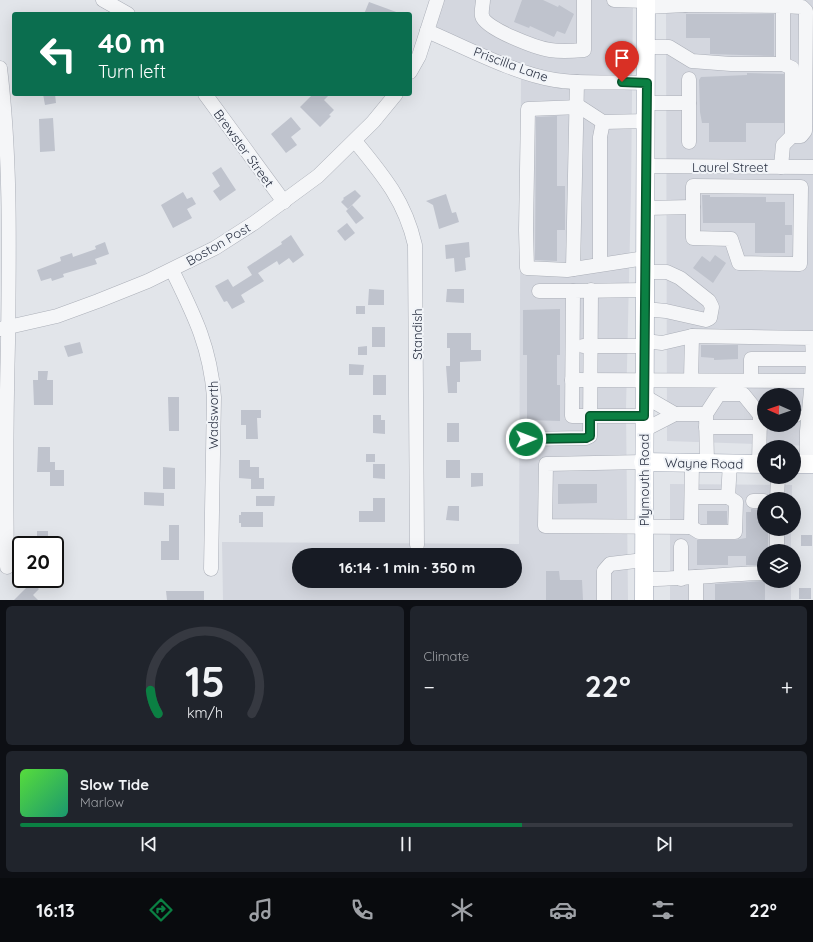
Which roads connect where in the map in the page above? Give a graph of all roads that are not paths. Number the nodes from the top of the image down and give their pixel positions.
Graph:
1 (103, 0) edge
2 (437, 0) edge
3 (483, 0) edge
4 (584, 0) edge
5 (614, 0) edge
6 (685, 2) edge
7 (646, 3) edge
8 (783, 6) junction
9 (124, 12) edge
10 (427, 31) junction
11 (646, 47) junction
12 (787, 66) junction
13 (0, 68) edge
14 (412, 68) edge
15 (806, 68) junction
16 (689, 79) dead end
17 (577, 82) junction
18 (647, 83) junction
19 (206, 96) edge
20 (394, 96) edge
21 (646, 103) junction
22 (689, 103) junction
23 (575, 107) junction
24 (646, 121) junction
25 (603, 122) junction
26 (792, 136) junction
27 (355, 141) junction
28 (689, 142) dead end
29 (646, 166) junction
30 (778, 167) junction
31 (813, 167) edge
32 (774, 187) junction
33 (284, 202) junction
34 (693, 207) junction
35 (646, 208) junction
36 (600, 264) junction
37 (573, 269) junction
38 (172, 270) junction
39 (645, 273) junction
40 (573, 290) junction
41 (591, 290) junction
42 (539, 291) dead end
43 (645, 309) junction
44 (4, 328) edge
45 (692, 336) junction
46 (644, 343) junction
47 (572, 346) junction
48 (591, 346) junction
49 (813, 359) edge
50 (572, 380) junction
51 (590, 380) junction
52 (691, 380) junction
53 (751, 380) junction
54 (812, 381) edge
55 (644, 388) junction
56 (757, 413) edge
57 (675, 414) junction
58 (572, 416) junction
59 (590, 416) junction
60 (757, 419) edge
61 (706, 421) junction
62 (644, 423) junction
63 (572, 438) junction
64 (526, 439) dead end
65 (643, 462) junction
66 (699, 463) junction
67 (730, 463) junction
68 (757, 464) edge
69 (805, 464) edge
70 (692, 497) junction
71 (728, 497) junction
72 (691, 527) junction
73 (644, 528) junction
74 (417, 544) dead end
75 (681, 546) dead end
76 (644, 560) junction
77 (7, 567) dead end
78 (211, 569) dead end
79 (757, 573) edge
80 (696, 577) junction
81 (681, 579) junction
82 (644, 580) junction
83 (604, 600) edge
84 (644, 600) edge
85 (696, 600) edge

1 - 9 street
2 - 10 street
3 - 4 street
5 - 7 street
6 - 7 street
6 - 8 street
7 - 11 main road, Plymouth Road
8 - 12 street
8 - 15 street
10 - 14 street
10 - 17 street, Priscilla Lane
11 - 12 street
11 - 18 main road, Plymouth Road
12 - 15 street
12 - 26 street
13 - 44 street
15 - 26 street
16 - 22 street
17 - 18 street, Priscilla Lane
17 - 23 street
18 - 21 main road, Plymouth Road
19 - 33 street, Brewster Street
20 - 27 street, Boston Post
21 - 22 street
21 - 24 main road, Plymouth Road
22 - 28 street
23 - 25 street
23 - 37 street
23 - 37 street
24 - 25 street
24 - 29 main road, Plymouth Road
25 - 36 street
26 - 30 street
27 - 33 street, Boston Post
27 - 74 street, Standish
29 - 30 street, Laurel Street
29 - 35 main road, Plymouth Road
30 - 31 street, Laurel Street
30 - 32 street
32 - 34 street
32 - 34 street
33 - 38 street, Boston Post
34 - 35 street
35 - 39 main road, Plymouth Road
36 - 37 street
36 - 39 street
38 - 44 street, Boston Post
38 - 78 street, Wadsworth
39 - 41 street
39 - 43 main road, Plymouth Road
39 - 43 street
40 - 41 street
40 - 42 street
40 - 47 street
41 - 48 street
43 - 46 main road, Plymouth Road
44 - 77 street
45 - 46 street
45 - 49 street
45 - 52 street
46 - 48 street
46 - 55 main road, Plymouth Road
47 - 48 street
47 - 50 street
48 - 51 street
49 - 53 street
49 - 54 street
50 - 51 street
50 - 58 street
51 - 55 street
51 - 59 street
52 - 53 street
52 - 55 street
53 - 54 street
54 - 69 street
55 - 57 street
55 - 62 main road, Plymouth Road
56 - 61 street
57 - 61 street
57 - 62 street
58 - 59 street
58 - 63 street
59 - 62 street
59 - 63 street
60 - 61 street
61 - 66 street
62 - 65 main road, Plymouth Road
63 - 64 street
65 - 66 main road, Wayne Road
65 - 73 main road, Plymouth Road
65 - 73 street
66 - 67 main road, Wayne Road
66 - 70 street
67 - 68 main road, Wayne Road
67 - 71 street
70 - 71 street
70 - 72 street
71 - 72 street
72 - 73 street
73 - 76 main road, Plymouth Road
75 - 81 street
76 - 82 main road, Plymouth Road
76 - 83 street
79 - 80 street
80 - 81 street
80 - 85 street
81 - 82 street
82 - 84 main road, Plymouth Road

